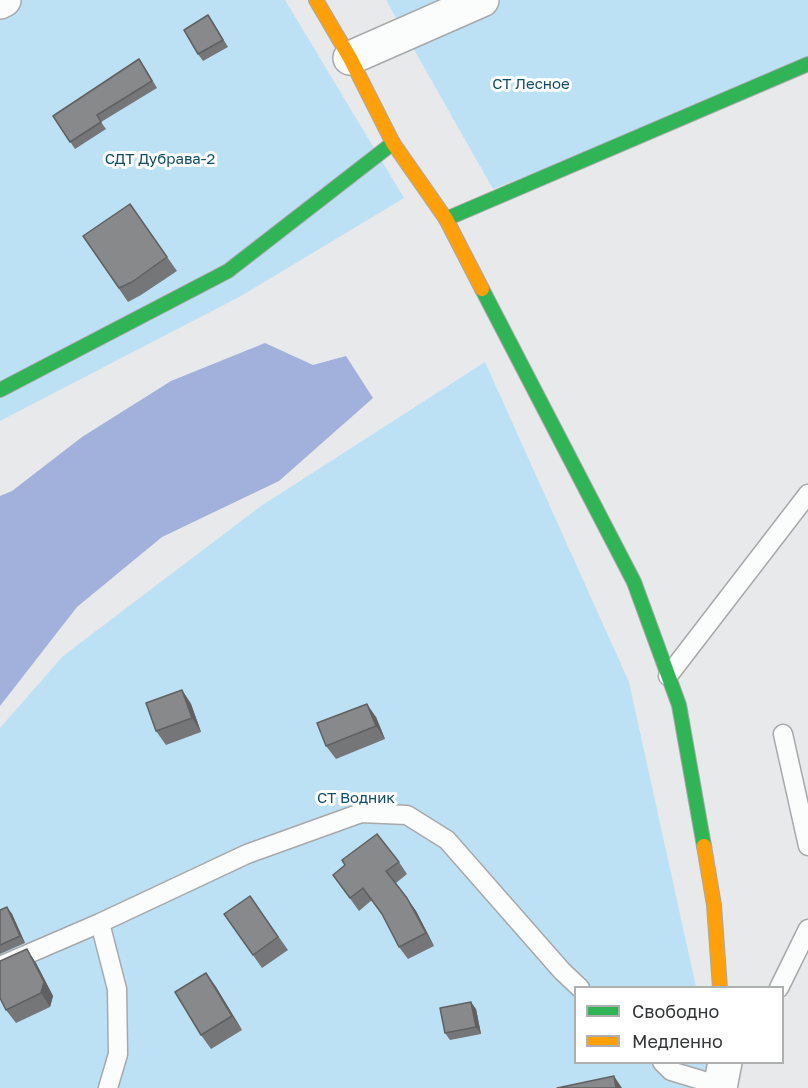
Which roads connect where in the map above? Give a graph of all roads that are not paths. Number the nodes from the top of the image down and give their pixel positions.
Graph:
1 (4, 0) edge
2 (316, 0) edge
3 (482, 0) edge
4 (0, 3) edge
5 (350, 58) junction
6 (808, 64) edge
7 (393, 142) junction
8 (446, 219) junction
9 (0, 390) edge
10 (808, 494) edge
11 (668, 676) junction
12 (783, 734) dead end
13 (808, 846) edge
14 (100, 923) junction
15 (808, 929) edge
16 (0, 966) edge
17 (579, 986) edge
18 (720, 986) edge
19 (780, 986) edge
20 (664, 1064) edge
21 (722, 1081) edge
22 (108, 1088) edge

1 - 4 street
2 - 5 street
3 - 5 street
5 - 7 street
6 - 8 street
7 - 8 street
7 - 9 street
8 - 11 street
10 - 11 lane
11 - 18 street
12 - 13 lane
14 - 16 lane
14 - 17 lane
14 - 22 lane
15 - 19 lane
20 - 21 lane

